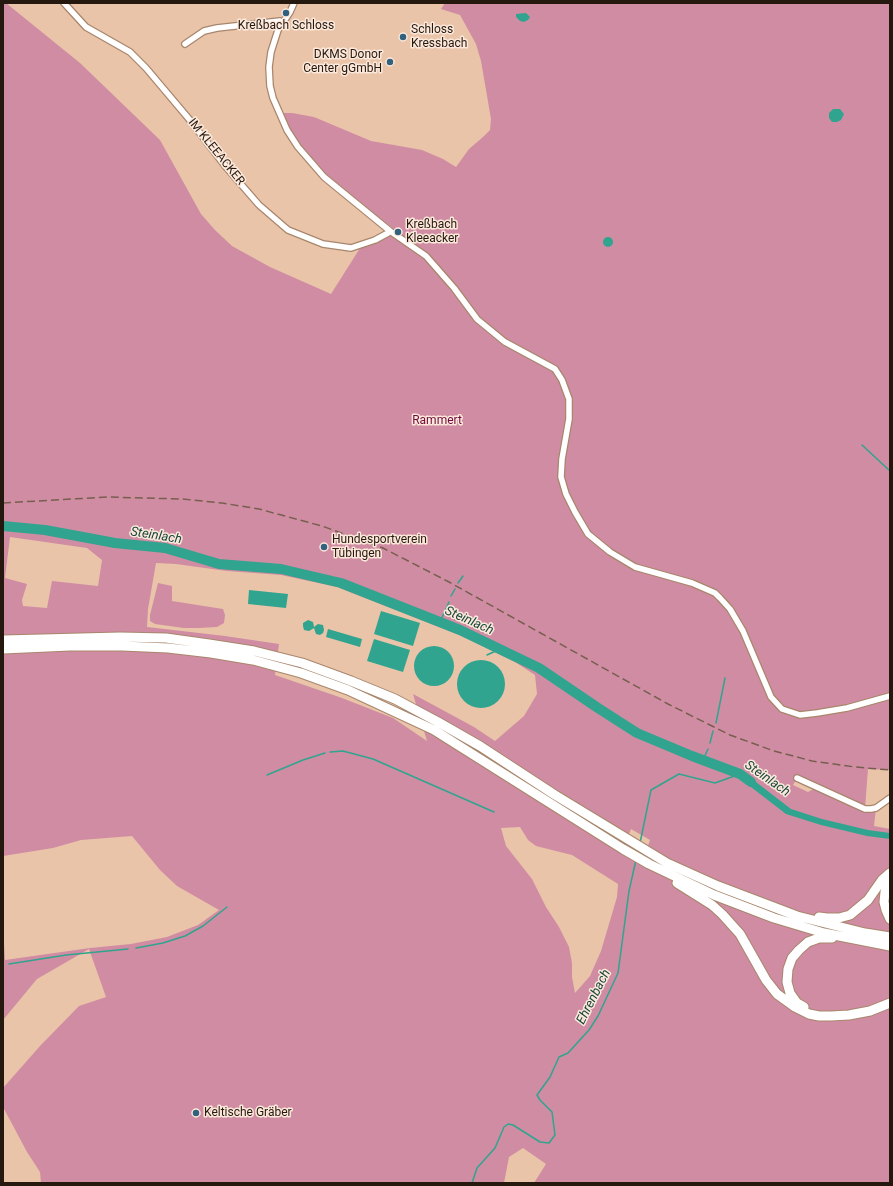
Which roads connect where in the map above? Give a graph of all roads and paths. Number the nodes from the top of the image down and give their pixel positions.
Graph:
1 (64, 3) edge
2 (294, 3) edge
3 (283, 22) junction
4 (185, 44) dead end
5 (390, 231) junction
6 (3, 640) edge
7 (3, 649) edge
8 (890, 696) edge
9 (797, 778) dead end
10 (890, 798) edge
11 (646, 862) junction
12 (890, 873) edge
13 (890, 879) edge
14 (771, 906) junction
15 (890, 919) edge
16 (890, 943) edge
17 (890, 1001) edge

1 - 5 street, IM KLEEACKER
2 - 3 street
3 - 4 street
3 - 5 street
5 - 8 street
6 - 14 highway
7 - 11 highway
9 - 10 street
11 - 16 highway
11 - 17 highway
12 - 14 highway
13 - 15 highway
14 - 16 highway
16 - 17 highway

